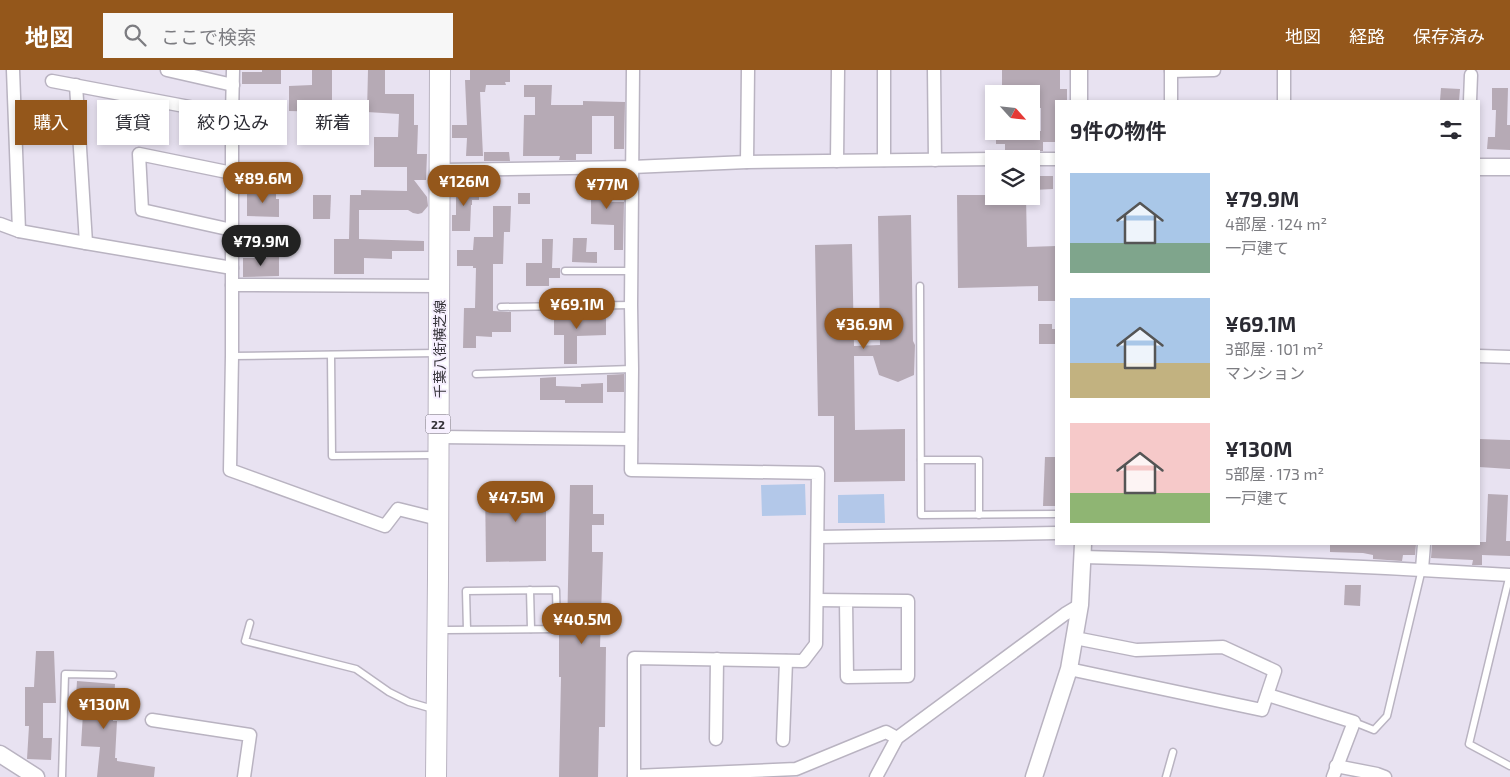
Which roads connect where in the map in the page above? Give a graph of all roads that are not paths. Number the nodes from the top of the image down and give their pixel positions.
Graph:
1 (167, 70) edge
2 (233, 70) edge
3 (440, 70) edge
4 (632, 70) edge
5 (748, 70) edge
6 (838, 70) edge
7 (884, 70) edge
8 (934, 70) edge
9 (1078, 70) edge
10 (1171, 70) edge
11 (1214, 70) edge
12 (1284, 70) edge
13 (8, 72) edge
14 (1471, 75) dead end
15 (52, 81) dead end
16 (233, 84) junction
17 (76, 86) junction
18 (232, 100) edge
19 (1079, 100) edge
20 (1171, 100) edge
21 (1284, 100) edge
22 (1470, 100) edge
23 (179, 105) edge
24 (232, 145) edge
25 (985, 159) edge
26 (1040, 159) edge
27 (1055, 159) edge
28 (884, 160) junction
29 (935, 160) junction
30 (837, 161) junction
31 (747, 162) junction
32 (1480, 167) edge
33 (1510, 167) edge
34 (632, 168) junction
35 (440, 170) junction
36 (232, 173) junction
37 (0, 224) edge
38 (232, 230) junction
39 (19, 231) junction
40 (86, 244) junction
41 (232, 268) junction
42 (565, 271) dead end
43 (632, 271) junction
44 (232, 285) junction
45 (439, 286) junction
46 (920, 286) dead end
47 (631, 305) junction
48 (501, 307) dead end
49 (439, 353) junction
50 (331, 355) junction
51 (232, 356) junction
52 (1480, 356) edge
53 (1510, 357) edge
54 (632, 369) junction
55 (476, 374) dead end
56 (632, 439) junction
57 (438, 446) junction
58 (921, 460) junction
59 (979, 514) junction
60 (1055, 514) edge
61 (438, 519) junction
62 (1055, 533) edge
63 (818, 537) junction
64 (1424, 545) edge
65 (1083, 550) edge
66 (1422, 570) junction
67 (1510, 574) edge
68 (530, 590) junction
69 (817, 600) junction
70 (846, 601) junction
71 (1080, 605) junction
72 (250, 623) dead end
73 (531, 629) junction
74 (438, 630) junction
75 (466, 630) junction
76 (1075, 638) junction
77 (717, 659) junction
78 (786, 661) junction
79 (1069, 669) junction
80 (113, 674) dead end
81 (1268, 695) junction
82 (437, 710) junction
83 (152, 720) dead end
84 (1354, 722) junction
85 (897, 738) junction
86 (716, 739) dead end
87 (783, 740) dead end
88 (1173, 752) dead end
89 (0, 754) edge
90 (1510, 766) edge
91 (1334, 772) edge
92 (634, 776) edge
93 (36, 777) edge
94 (62, 777) edge
95 (244, 777) edge
96 (436, 777) edge
97 (876, 777) edge
98 (1034, 777) edge
99 (1166, 777) edge
100 (1385, 777) edge

1 - 16 street
2 - 16 street
3 - 35 main road, 千葉八街横芝線 / 22
4 - 34 street
5 - 31 street
6 - 30 street
7 - 28 street
8 - 29 street
9 - 19 street
10 - 11 street
10 - 20 street
12 - 21 street
13 - 39 street
14 - 22 street
15 - 17 street
16 - 18 street
17 - 23 street
17 - 40 street
24 - 36 street
25 - 29 street
26 - 27 street
28 - 29 street
28 - 30 street
30 - 31 street
31 - 34 street
32 - 33 street
34 - 35 street
34 - 43 street
35 - 45 main road, 千葉八街横芝線 / 22
36 - 38 street
36 - 38 street
37 - 39 street
38 - 41 street
39 - 40 street
40 - 41 street
41 - 44 street
42 - 43 lane
43 - 47 street
44 - 45 street
44 - 51 street
45 - 49 main road, 千葉八街横芝線 / 22
46 - 58 lane
47 - 48 lane
47 - 54 street
49 - 50 lane
49 - 57 main road, 千葉八街横芝線 / 22
50 - 51 lane
50 - 57 lane
51 - 61 street
52 - 53 street
54 - 55 lane
54 - 56 street
56 - 57 street
56 - 63 street
57 - 61 main road, 千葉八街横芝線 / 22
58 - 59 lane
58 - 59 lane
59 - 60 lane
61 - 74 main road, 千葉八街横芝線 / 22
62 - 63 street
63 - 69 street
64 - 66 street
65 - 66 street
65 - 71 street
66 - 67 street
66 - 84 lane
67 - 90 lane
68 - 73 lane
68 - 73 lane
68 - 75 lane
69 - 70 street
69 - 78 street
70 - 70 street
71 - 76 street
71 - 85 street
72 - 82 lane
73 - 75 lane
74 - 75 lane
74 - 82 main road, 千葉八街横芝線 / 22
76 - 79 street
76 - 81 street
77 - 78 street
77 - 86 street
77 - 92 street
78 - 87 street
79 - 81 street
79 - 98 street
80 - 94 lane
81 - 84 street
82 - 96 main road, 千葉八街横芝線 / 22
83 - 95 street
84 - 91 street
85 - 92 street
85 - 97 street
88 - 99 lane
89 - 93 street
91 - 100 street

